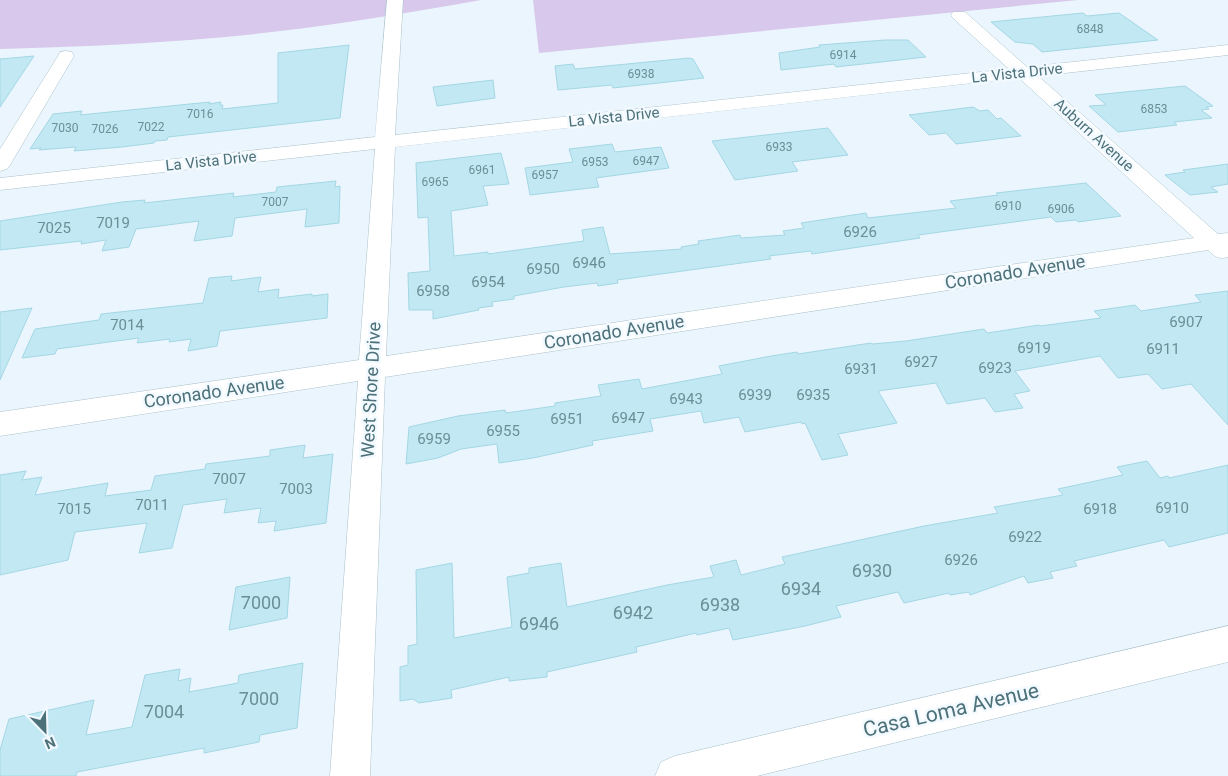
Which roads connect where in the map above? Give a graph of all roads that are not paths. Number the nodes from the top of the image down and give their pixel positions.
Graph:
1 (395, 2) edge
2 (959, 15) dead end
3 (1228, 50) edge
4 (66, 56) dead end
5 (1025, 72) junction
6 (386, 142) junction
7 (0, 166) edge
8 (0, 184) edge
9 (1223, 246) edge
10 (372, 369) junction
11 (0, 424) edge
12 (1228, 644) edge
13 (350, 776) edge
14 (675, 776) edge

1 - 6 street, West Shore Drive
2 - 5 street, Auburn Avenue
3 - 5 street, La Vista Drive
4 - 7 street
5 - 6 street, La Vista Drive
5 - 9 street, Auburn Avenue
6 - 8 street, La Vista Drive
6 - 10 street, West Shore Drive
9 - 10 street, Coronado Avenue
10 - 11 street, Coronado Avenue
10 - 13 street, West Shore Drive
12 - 14 street, Casa Loma Avenue

